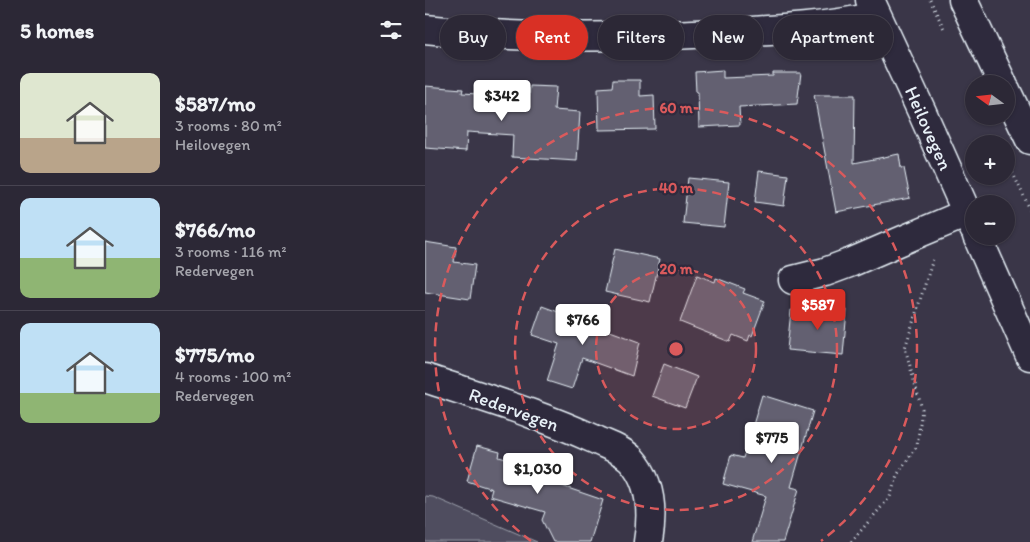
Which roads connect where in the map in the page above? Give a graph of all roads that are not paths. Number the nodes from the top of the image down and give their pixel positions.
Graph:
1 (963, 0) edge
2 (874, 8) edge
3 (425, 29) edge
4 (999, 75) edge
5 (1015, 109) edge
6 (1030, 140) edge
7 (965, 222) edge
8 (965, 225) edge
9 (976, 245) edge
10 (793, 280) dead end
11 (1030, 356) edge
12 (425, 378) edge
13 (648, 542) edge

1 - 4 main road
2 - 3 main road
2 - 7 main road, Heilovegen
5 - 6 main road
8 - 10 main road
9 - 11 main road, Heilovegen
12 - 13 main road, Redervegen

